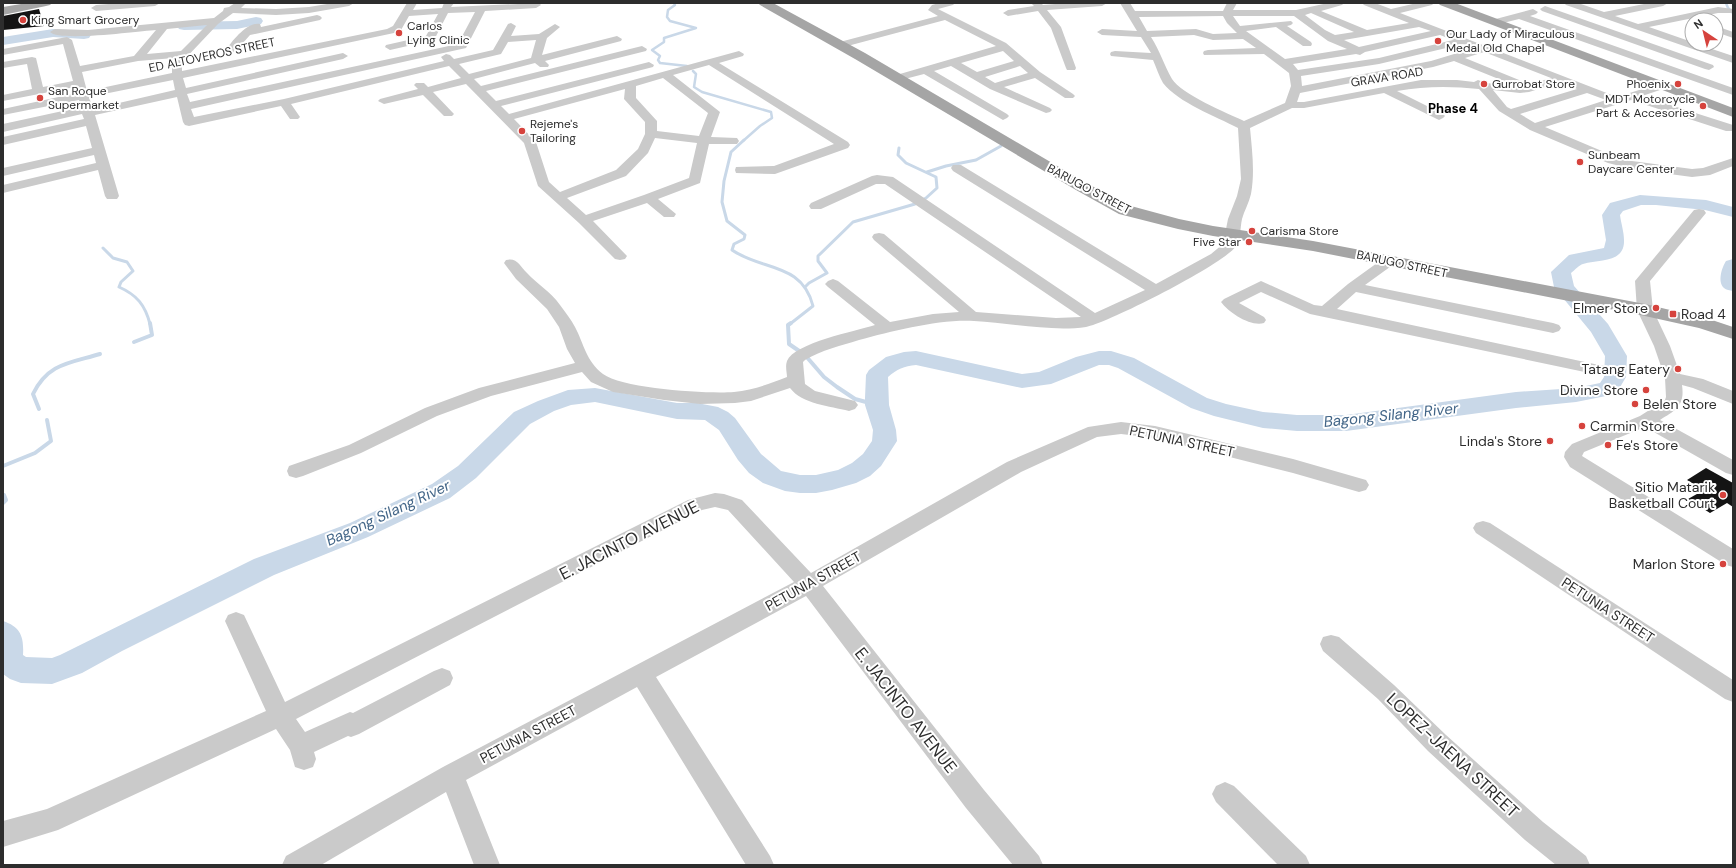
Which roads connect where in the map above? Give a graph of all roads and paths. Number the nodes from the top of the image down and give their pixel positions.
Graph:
1 (45, 3) edge
2 (152, 3) edge
3 (155, 3) edge
4 (241, 3) edge
5 (349, 3) edge
6 (764, 3) edge
7 (950, 3) edge
8 (1102, 3) edge
9 (1125, 3) edge
10 (1152, 3) edge
11 (1263, 3) edge
12 (1335, 3) edge
13 (1367, 3) edge
14 (1429, 3) edge
15 (1444, 3) edge
16 (1570, 3) edge
17 (1663, 3) edge
18 (1649, 4) edge
19 (1039, 5) edge
20 (448, 6) edge
21 (329, 7) junction
22 (536, 7) edge
23 (1732, 7) edge
24 (96, 8) dead end
25 (410, 8) edge
26 (482, 8) junction
27 (1229, 8) edge
28 (1545, 9) junction
29 (234, 10) junction
30 (3, 11) edge
31 (210, 11) dead end
32 (1313, 11) junction
33 (276, 12) junction
34 (1390, 12) junction
35 (1710, 12) edge
36 (1008, 13) dead end
37 (1159, 13) junction
38 (1267, 13) junction
39 (1296, 13) junction
40 (1133, 14) junction
41 (1602, 15) junction
42 (1521, 16) junction
43 (946, 17) junction
44 (1684, 17) edge
45 (1684, 19) edge
46 (1306, 21) junction
47 (1495, 22) junction
48 (214, 23) junction
49 (1277, 24) junction
50 (1420, 24) junction
51 (1221, 25) dead end
52 (511, 26) dead end
53 (555, 27) dead end
54 (1236, 27) junction
55 (1638, 27) junction
56 (129, 29) junction
57 (162, 29) dead end
58 (1102, 32) dead end
59 (1441, 32) junction
60 (247, 33) junction
61 (1117, 33) junction
62 (1366, 33) junction
63 (1614, 33) junction
64 (42, 34) dead end
65 (1144, 34) junction
66 (1246, 36) junction
67 (1684, 37) edge
68 (542, 38) junction
69 (504, 39) junction
70 (617, 39) dead end
71 (1332, 39) junction
72 (1589, 39) junction
73 (1673, 39) junction
74 (1463, 41) junction
75 (335, 43) junction
76 (1307, 44) dead end
77 (840, 45) junction
78 (1005, 47) junction
79 (1733, 48) edge
80 (642, 49) dead end
81 (1483, 49) junction
82 (231, 50) dead end
83 (440, 50) junction
84 (1266, 51) junction
85 (1357, 51) junction
86 (3, 52) edge
87 (1208, 53) dead end
88 (1712, 53) junction
89 (182, 54) junction
90 (739, 54) dead end
91 (1115, 54) dead end
92 (1128, 54) junction
93 (343, 56) junction
94 (1157, 57) junction
95 (138, 58) junction
96 (1456, 58) junction
97 (402, 59) junction
98 (536, 59) junction
99 (1733, 60) edge
100 (1379, 61) junction
101 (712, 62) junction
102 (952, 62) junction
103 (1021, 62) junction
104 (1285, 62) junction
105 (452, 64) junction
106 (649, 64) dead end
107 (1433, 64) junction
108 (3, 65) edge
109 (1709, 67) junction
110 (1071, 68) dead end
111 (77, 70) junction
112 (177, 70) junction
113 (355, 70) junction
114 (925, 70) junction
115 (1397, 70) junction
116 (553, 71) junction
117 (409, 73) junction
118 (1036, 74) junction
119 (1296, 74) junction
120 (1684, 74) junction
121 (666, 75) junction
122 (3, 76) edge
123 (976, 76) junction
124 (897, 78) junction
125 (467, 79) junction
126 (1560, 79) junction
127 (36, 80) junction
128 (1421, 82) junction
129 (23, 83) dead end
130 (365, 83) junction
131 (570, 85) junction
132 (632, 85) junction
133 (1659, 85) junction
134 (1483, 86) junction
135 (994, 87) junction
136 (81, 88) junction
137 (1532, 88) junction
138 (1384, 89) junction
139 (1587, 89) junction
140 (479, 90) junction
141 (1296, 90) junction
142 (425, 91) junction
143 (1733, 92) edge
144 (182, 93) junction
145 (1068, 96) dead end
146 (1631, 96) junction
147 (3, 98) edge
148 (1616, 100) junction
149 (284, 102) junction
150 (492, 105) junction
151 (1290, 105) junction
152 (184, 107) junction
153 (1046, 110) dead end
154 (3, 112) edge
155 (1733, 113) edge
156 (90, 114) junction
157 (448, 114) dead end
158 (1510, 114) junction
159 (1003, 116) dead end
160 (1439, 116) dead end
161 (294, 117) dead end
162 (506, 118) junction
163 (1244, 126) junction
164 (3, 128) edge
165 (1536, 128) junction
166 (1730, 128) dead end
167 (651, 134) junction
168 (704, 140) junction
169 (3, 141) edge
170 (733, 141) dead end
171 (99, 150) junction
172 (1733, 162) edge
173 (104, 165) junction
174 (957, 168) dead end
175 (741, 170) dead end
176 (3, 172) edge
177 (3, 189) edge
178 (112, 196) dead end
179 (558, 197) junction
180 (649, 198) junction
181 (816, 206) dead end
182 (1699, 213) dead end
183 (669, 214) dead end
184 (584, 220) junction
185 (1234, 235) junction
186 (878, 237) dead end
187 (620, 256) dead end
188 (1389, 261) junction
189 (511, 263) dead end
190 (833, 284) dead end
191 (1353, 287) junction
192 (1156, 290) junction
193 (1645, 310) junction
194 (1325, 311) junction
195 (972, 316) junction
196 (1094, 319) junction
197 (1258, 320) dead end
198 (887, 327) junction
199 (1553, 328) dead end
200 (1733, 333) edge
201 (585, 366) junction
202 (1599, 370) dead end
203 (1673, 378) junction
204 (794, 380) junction
205 (1733, 398) edge
206 (849, 405) dead end
207 (1646, 420) junction
208 (1733, 468) edge
209 (296, 472) dead end
210 (1359, 485) dead end
211 (1483, 528) dead end
212 (1733, 559) edge
213 (809, 584) junction
214 (236, 621) dead end
215 (1331, 644) dead end
216 (642, 673) junction
217 (442, 678) dead end
218 (1733, 692) edge
219 (280, 716) junction
220 (452, 775) junction
221 (1225, 794) dead end
222 (3, 834) edge
223 (295, 865) edge
224 (488, 865) edge
225 (761, 865) edge
226 (1030, 865) edge
227 (1296, 865) edge
228 (1577, 865) edge

1 - 30 main road
2 - 3 street
2 - 24 street
2 - 56 street
4 - 29 street
5 - 21 street
6 - 77 main road, BARUGO STREET
7 - 43 street
8 - 19 street
9 - 40 street
10 - 37 street
11 - 38 street
12 - 32 street
13 - 34 street
14 - 34 street
15 - 47 main road
16 - 28 street
16 - 41 street
17 - 18 street
18 - 41 street
18 - 44 street
19 - 36 street
19 - 110 street
20 - 25 street
20 - 26 street
20 - 97 street
21 - 33 street
21 - 60 street
22 - 26 street
23 - 35 street
25 - 75 street, ED ALTOVEROS STREET
26 - 83 street
27 - 37 street
27 - 38 street
27 - 54 street
28 - 42 street
28 - 63 street
29 - 31 street
29 - 33 street
29 - 48 street
32 - 39 street
32 - 62 street
33 - 60 street
34 - 50 street
37 - 40 street
38 - 39 street
39 - 46 street
40 - 65 street
41 - 55 street
42 - 47 street
42 - 72 street
43 - 77 street
43 - 78 street
45 - 55 street
46 - 49 street
46 - 71 street
47 - 133 main road
48 - 56 street
48 - 89 street
49 - 54 street
49 - 76 street
50 - 59 street
50 - 62 street
51 - 54 street
52 - 69 street
53 - 68 street
54 - 66 street
55 - 63 street
55 - 73 street
56 - 64 street
57 - 95 street
58 - 61 street
59 - 74 street
59 - 85 street
60 - 82 street
61 - 65 street
61 - 92 street
62 - 71 street
63 - 72 street
63 - 109 street
65 - 66 street
65 - 94 street
66 - 84 street
67 - 73 street
68 - 69 street
68 - 98 street
69 - 105 street
70 - 98 street
71 - 85 street
72 - 120 street
73 - 88 street
74 - 81 street
74 - 100 street
75 - 93 street
75 - 112 street, ED ALTOVEROS STREET
77 - 124 main road, BARUGO STREET
78 - 102 street
78 - 103 street
79 - 88 street
80 - 116 street
81 - 96 street
81 - 126 street
83 - 97 street
83 - 105 street
84 - 87 street
84 - 104 street
85 - 100 street
85 - 104 street
86 - 111 street
88 - 99 street
89 - 95 street
89 - 112 street
90 - 101 street
91 - 92 street
92 - 94 street
93 - 113 street
93 - 144 street
94 - 163 street
95 - 111 street
96 - 107 street
96 - 137 street
97 - 113 street
98 - 116 street
98 - 125 street
99 - 109 street
100 - 115 street
100 - 119 street
101 - 121 street
101 - 175 street
102 - 114 street
102 - 123 street
103 - 118 street
103 - 123 street
104 - 119 street
105 - 117 street
105 - 125 street
106 - 131 street
107 - 115 street
107 - 134 street
108 - 127 street
109 - 120 street
111 - 136 street
112 - 136 street, ED ALTOVEROS STREET
112 - 144 street
113 - 130 street
113 - 152 street
114 - 124 street
114 - 159 street
115 - 128 street
115 - 141 street
116 - 131 street
116 - 140 street
117 - 130 street
117 - 142 street
118 - 135 street
118 - 145 street
119 - 141 street
120 - 133 street
120 - 143 street
121 - 132 street
121 - 168 street
122 - 127 street
123 - 135 street
124 - 185 main road, BARUGO STREET
125 - 140 street
125 - 142 street
126 - 137 street, GRAVA ROAD
126 - 139 street
127 - 129 street
127 - 136 street
127 - 147 street
128 - 134 street, GRAVA ROAD
128 - 138 street, GRAVA ROAD
130 - 142 street
130 - 149 street
131 - 150 street
132 - 162 street
132 - 167 street
133 - 146 street
133 - 155 main road
134 - 137 street, GRAVA ROAD
134 - 158 street
135 - 153 street
136 - 154 street
136 - 156 street
138 - 151 street, GRAVA ROAD
138 - 160 street
139 - 148 street
139 - 158 street
140 - 150 street
141 - 151 street
142 - 157 street
144 - 152 street
144 - 156 street
146 - 148 street
146 - 166 street
148 - 165 street
149 - 152 street
149 - 161 street
150 - 162 street
151 - 163 street
156 - 164 street
156 - 169 street
156 - 171 street
158 - 165 street
162 - 179 street
163 - 185 street
165 - 172 street
167 - 168 street
167 - 179 street
168 - 170 street
168 - 180 street
171 - 173 street
171 - 176 street
173 - 177 street
173 - 178 street
174 - 192 street
179 - 184 street
180 - 183 street
180 - 184 street
181 - 196 street
182 - 193 street
184 - 187 street
185 - 188 main road, BARUGO STREET
185 - 192 street
186 - 195 street
188 - 191 street
188 - 193 main road, BARUGO STREET
189 - 201 street
190 - 198 street
191 - 194 street
191 - 199 street
192 - 196 street
193 - 200 main road, BARUGO STREET
193 - 203 street
194 - 197 street
194 - 202 street
195 - 196 street
195 - 198 street
198 - 204 street
201 - 204 street
201 - 209 street
203 - 205 street
203 - 207 street
204 - 206 street
207 - 208 street
207 - 212 street
210 - 213 street, PETUNIA STREET
211 - 218 street, PETUNIA STREET
213 - 216 street, PETUNIA STREET
213 - 219 street, E. JACINTO AVENUE
213 - 226 street, E. JACINTO AVENUE
214 - 219 street
215 - 228 street, LOPEZ-JAENA STREET
216 - 220 street, PETUNIA STREET
216 - 225 street
217 - 219 street
219 - 222 street, E. JACINTO AVENUE
220 - 223 street, PETUNIA STREET
220 - 224 street
221 - 227 street

